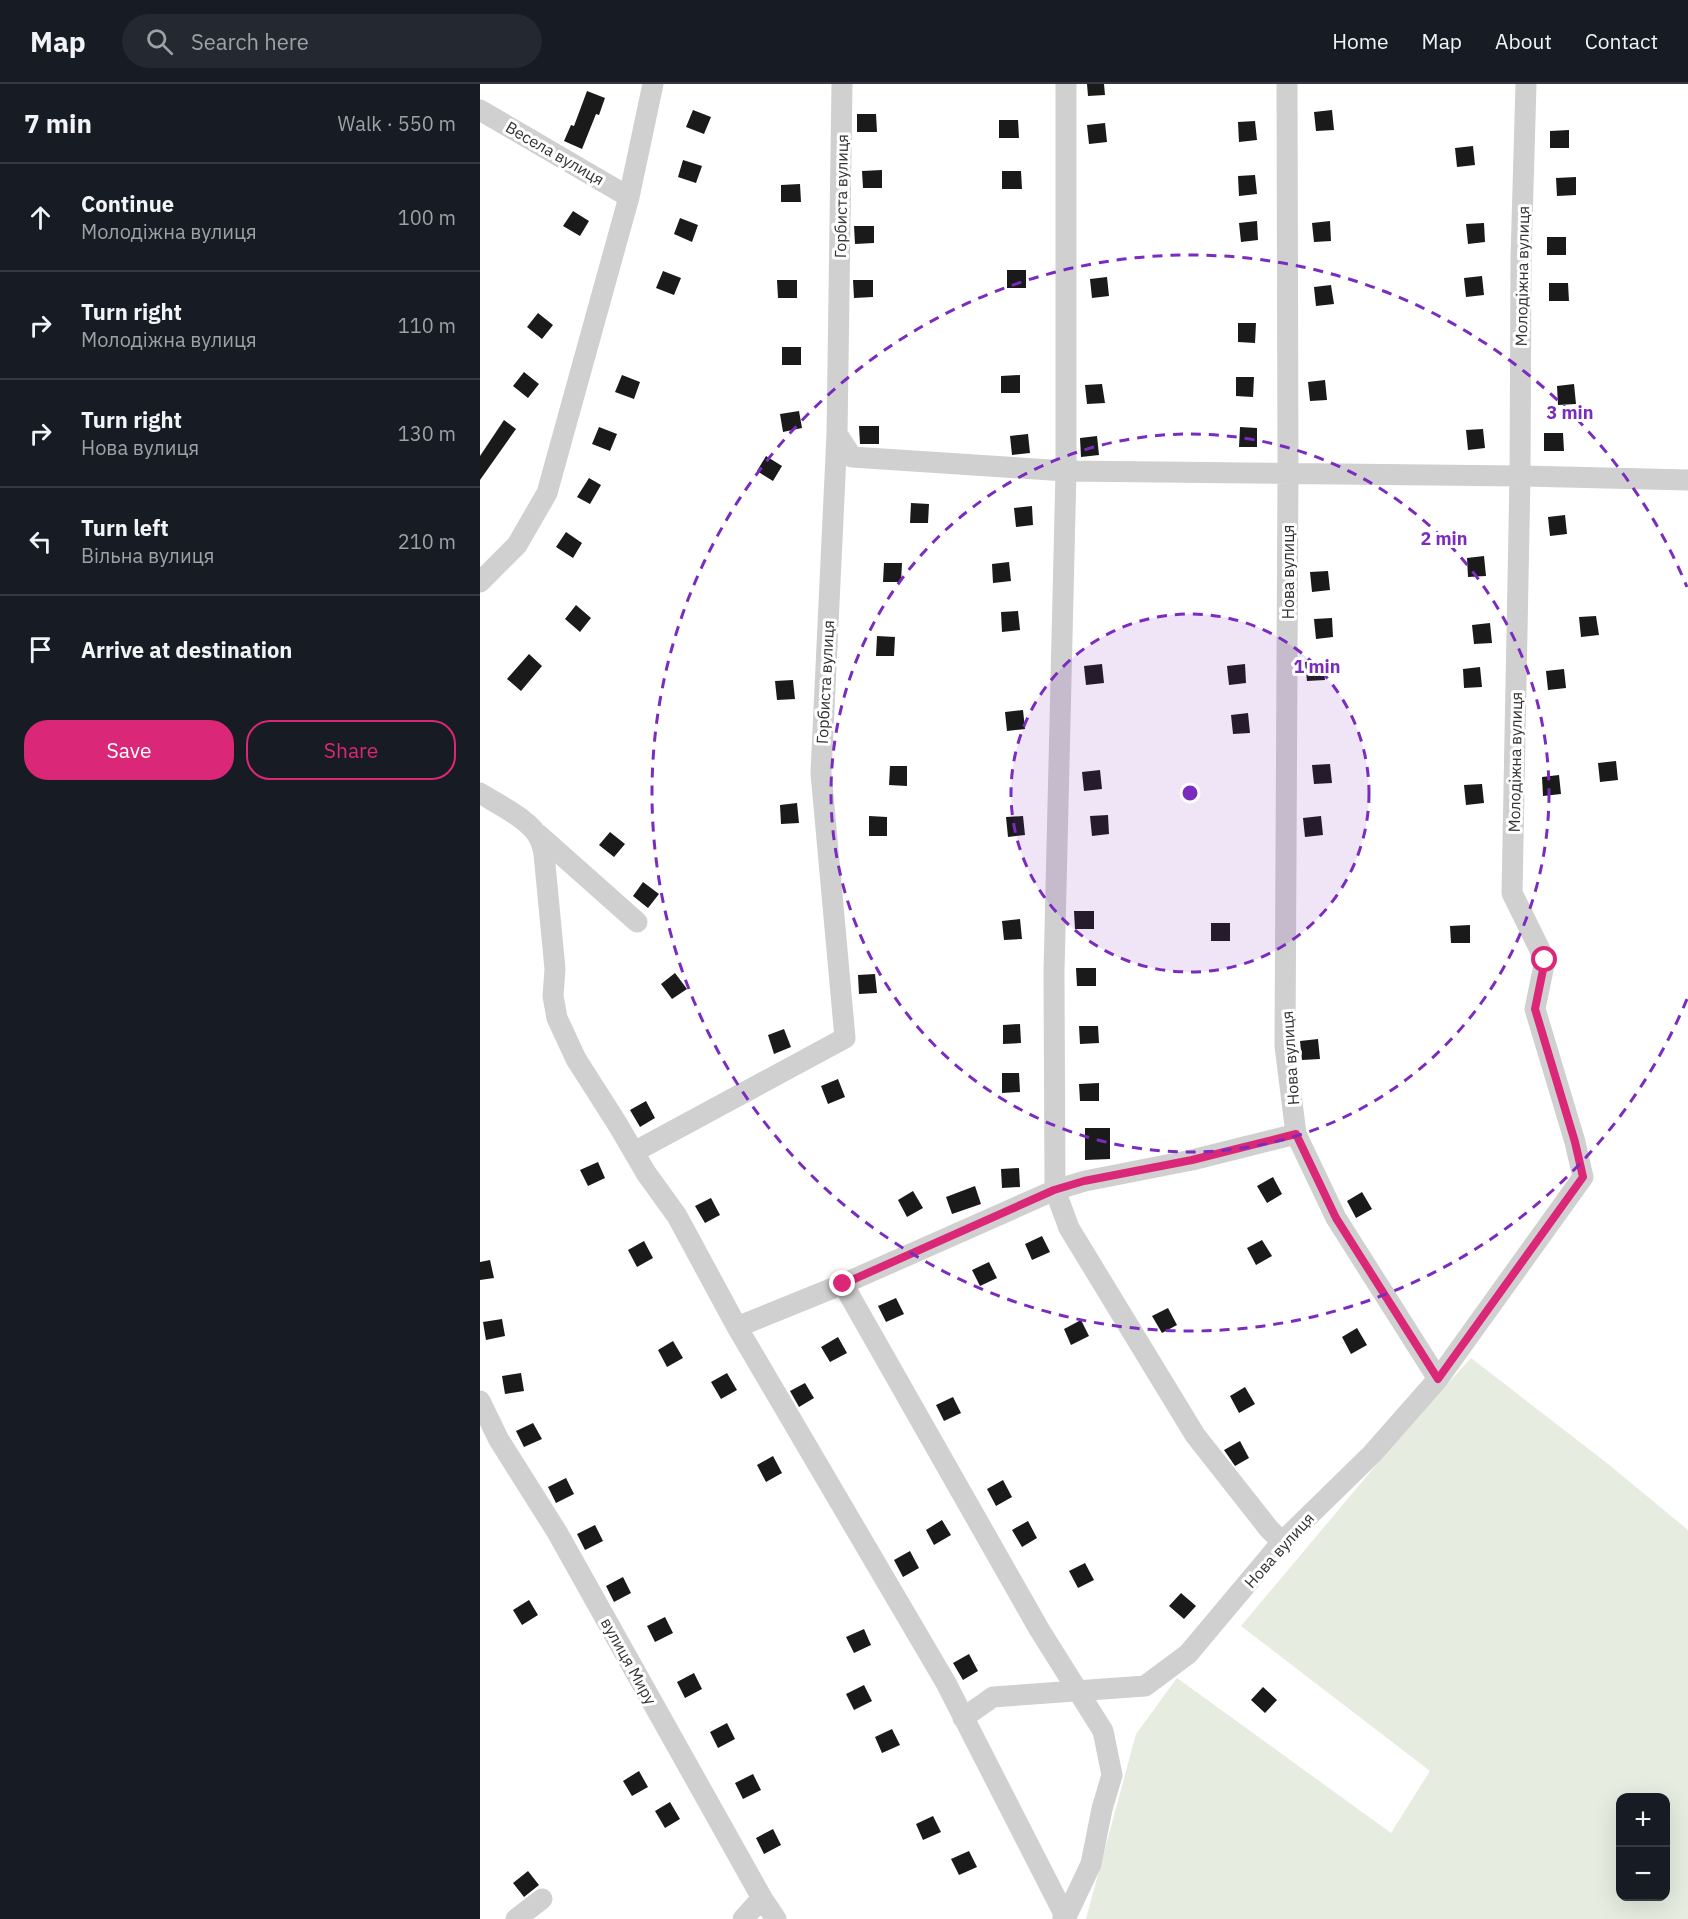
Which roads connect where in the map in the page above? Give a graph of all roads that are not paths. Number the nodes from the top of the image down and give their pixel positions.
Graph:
1 (653, 84) edge
2 (842, 84) edge
3 (1066, 84) edge
4 (1287, 84) edge
5 (1526, 84) edge
6 (480, 110) edge
7 (629, 197) junction
8 (837, 434) junction
9 (1066, 471) junction
10 (1288, 473) junction
11 (1520, 476) junction
12 (1688, 480) edge
13 (480, 582) edge
14 (480, 793) edge
15 (533, 829) junction
16 (637, 922) dead end
17 (1296, 1134) junction
18 (633, 1152) junction
19 (1054, 1190) junction
20 (843, 1284) junction
21 (737, 1327) junction
22 (1438, 1379) junction
23 (480, 1401) edge
24 (1282, 1542) junction
25 (1078, 1690) junction
26 (963, 1718) junction
27 (762, 1898) junction
28 (542, 1899) dead end
29 (516, 1919) edge
30 (743, 1919) edge
31 (776, 1919) edge
32 (1064, 1919) edge

1 - 7 street
2 - 8 street, Горбиста вулиця
3 - 9 street
4 - 10 street, Нова вулиця
5 - 11 street, Молодіжна вулиця
6 - 7 street, Весела вулиця
7 - 13 street
8 - 9 street
8 - 18 street, Горбиста вулиця
9 - 10 street
9 - 19 street
10 - 11 street
10 - 17 street, Нова вулиця
11 - 12 street
11 - 22 street, Молодіжна вулиця
14 - 15 street
15 - 16 street
15 - 18 street
17 - 19 street
17 - 22 street, Нова вулиця
18 - 21 street
19 - 20 street
19 - 24 street
20 - 21 street
20 - 25 street
21 - 26 street
22 - 24 street, Нова вулиця
23 - 27 street, вулиця Миру
24 - 25 street, Нова вулиця
25 - 26 street, Нова вулиця
25 - 32 street
26 - 32 street
27 - 30 street
27 - 31 street, вулиця Миру
28 - 29 street

